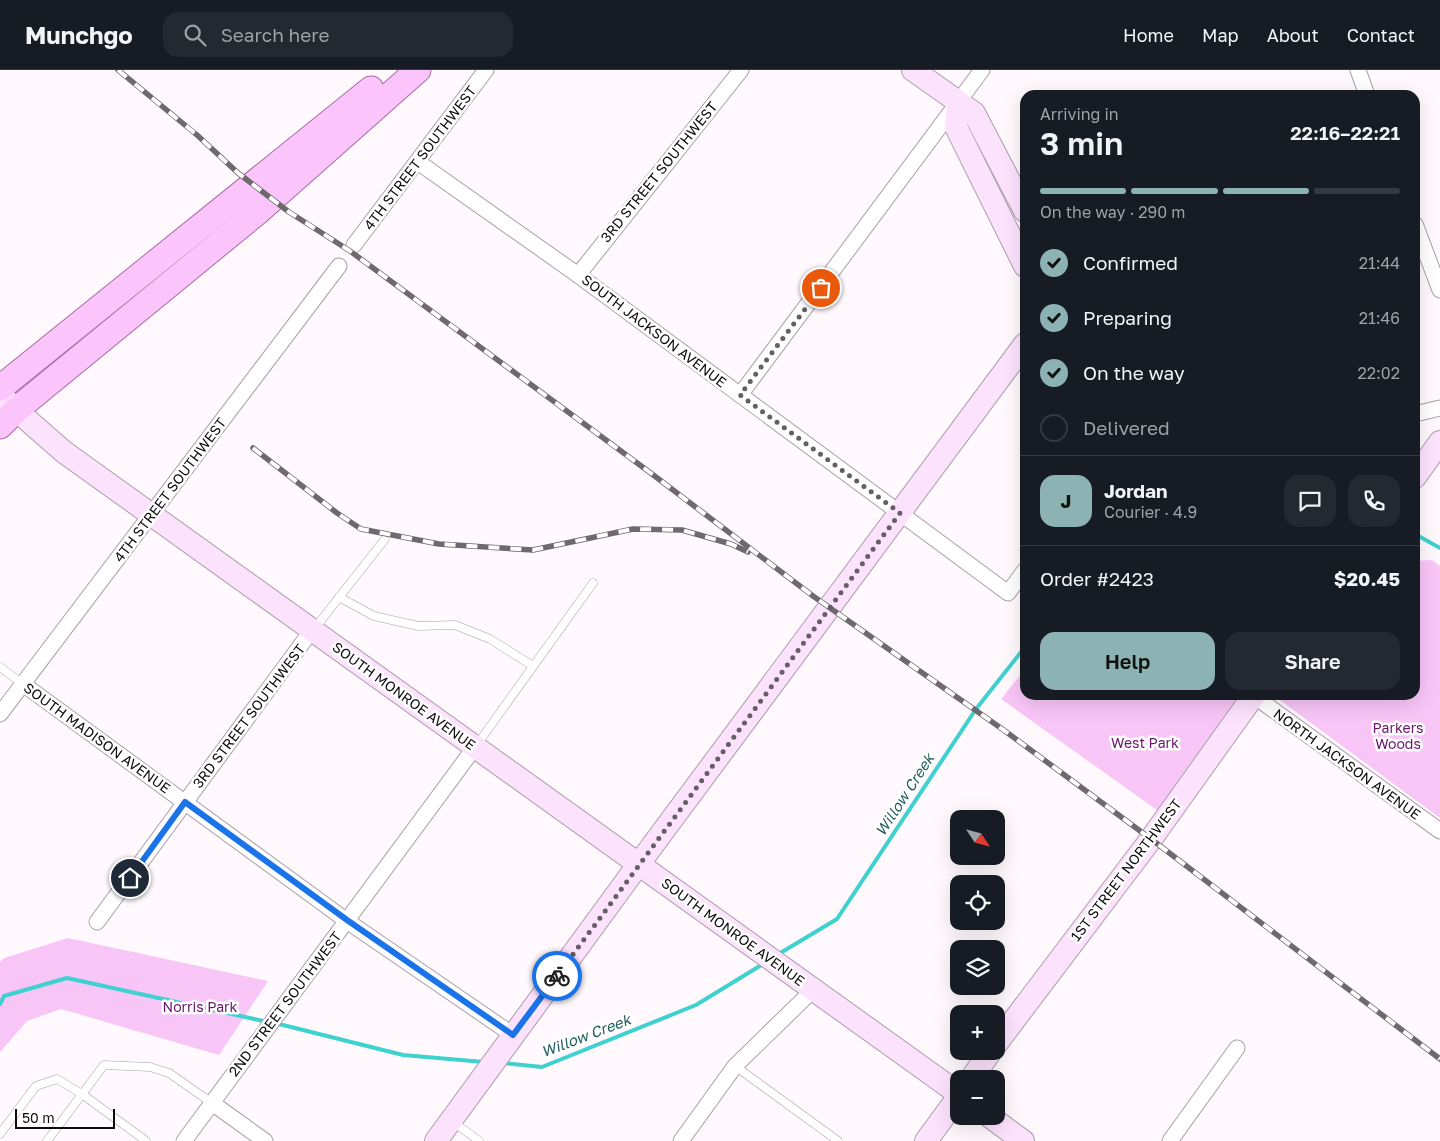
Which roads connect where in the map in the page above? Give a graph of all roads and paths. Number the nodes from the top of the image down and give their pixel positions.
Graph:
1 (394, 70) edge
2 (418, 70) edge
3 (486, 70) edge
4 (741, 70) edge
5 (913, 70) edge
6 (982, 70) edge
7 (1358, 70) edge
8 (1365, 90) edge
9 (958, 104) junction
10 (418, 162) junction
11 (1020, 200) edge
12 (1420, 237) edge
13 (354, 246) dead end
14 (1020, 256) edge
15 (339, 266) dead end
16 (578, 275) junction
17 (1440, 290) edge
18 (1020, 351) edge
19 (0, 388) edge
20 (740, 395) junction
21 (1440, 408) edge
22 (5, 410) edge
23 (1420, 413) edge
24 (1440, 442) edge
25 (1420, 470) edge
26 (900, 513) junction
27 (151, 515) junction
28 (385, 539) dead end
29 (1020, 577) edge
30 (593, 583) dead end
31 (339, 597) junction
32 (312, 630) junction
33 (533, 666) junction
34 (0, 667) edge
35 (23, 684) junction
36 (1251, 700) edge
37 (1260, 700) edge
38 (0, 714) edge
39 (475, 747) junction
40 (185, 802) junction
41 (1440, 831) edge
42 (638, 865) junction
43 (347, 920) junction
44 (97, 922) dead end
45 (809, 987) junction
46 (1005, 1032) edge
47 (512, 1037) junction
48 (1237, 1048) dead end
49 (735, 1066) junction
50 (950, 1089) edge
51 (82, 1094) junction
52 (212, 1103) junction
53 (950, 1108) edge
54 (451, 1120) junction
55 (1001, 1125) edge
56 (0, 1134) edge
57 (47, 1141) edge
58 (146, 1141) edge
59 (184, 1141) edge
60 (265, 1141) edge
61 (436, 1141) edge
62 (479, 1141) edge
63 (681, 1141) edge
64 (838, 1141) edge
65 (926, 1141) edge
66 (1023, 1141) edge
67 (1170, 1141) edge

1 - 19 main road
2 - 22 main road
3 - 10 street, 4TH STREET SOUTHWEST
4 - 16 street, 3RD STREET SOUTHWEST
5 - 9 main road
6 - 9 street
7 - 8 street
9 - 11 main road
9 - 14 main road
9 - 20 street
10 - 13 street, 4TH STREET SOUTHWEST
10 - 16 street, SOUTH JACKSON AVENUE
12 - 17 street
15 - 27 street, 4TH STREET SOUTHWEST
16 - 20 street, SOUTH JACKSON AVENUE
18 - 26 main road
20 - 26 street, SOUTH JACKSON AVENUE
21 - 23 street
22 - 27 main road, SOUTH MONROE AVENUE
24 - 25 main road
26 - 29 street, SOUTH JACKSON AVENUE
26 - 42 main road
27 - 32 main road, SOUTH MONROE AVENUE
27 - 35 street, 4TH STREET SOUTHWEST
28 - 31 lane
30 - 33 lane
31 - 32 lane
31 - 33 lane
32 - 39 main road, SOUTH MONROE AVENUE
32 - 40 street, 3RD STREET SOUTHWEST
33 - 39 lane
34 - 35 lane, SOUTH MADISON AVENUE
35 - 38 street, 4TH STREET SOUTHWEST
35 - 40 street, SOUTH MADISON AVENUE
36 - 46 main road, 1ST STREET NORTHWEST
37 - 41 street, NORTH JACKSON AVENUE
39 - 42 main road, SOUTH MONROE AVENUE
39 - 43 street, 2ND STREET SOUTHWEST
40 - 43 street, SOUTH MADISON AVENUE
40 - 44 street, 3RD STREET SOUTHWEST
42 - 45 main road, SOUTH MONROE AVENUE
42 - 47 main road
43 - 47 street, SOUTH MADISON AVENUE
43 - 52 street, 2ND STREET SOUTHWEST
45 - 49 street
45 - 50 main road, SOUTH MONROE AVENUE
47 - 54 main road
48 - 67 street
49 - 63 street
49 - 64 lane
51 - 52 lane
51 - 56 lane
51 - 57 lane
51 - 58 lane
52 - 59 street, 2ND STREET SOUTHWEST
52 - 60 street
53 - 65 main road
54 - 61 main road
54 - 62 lane
55 - 66 main road

